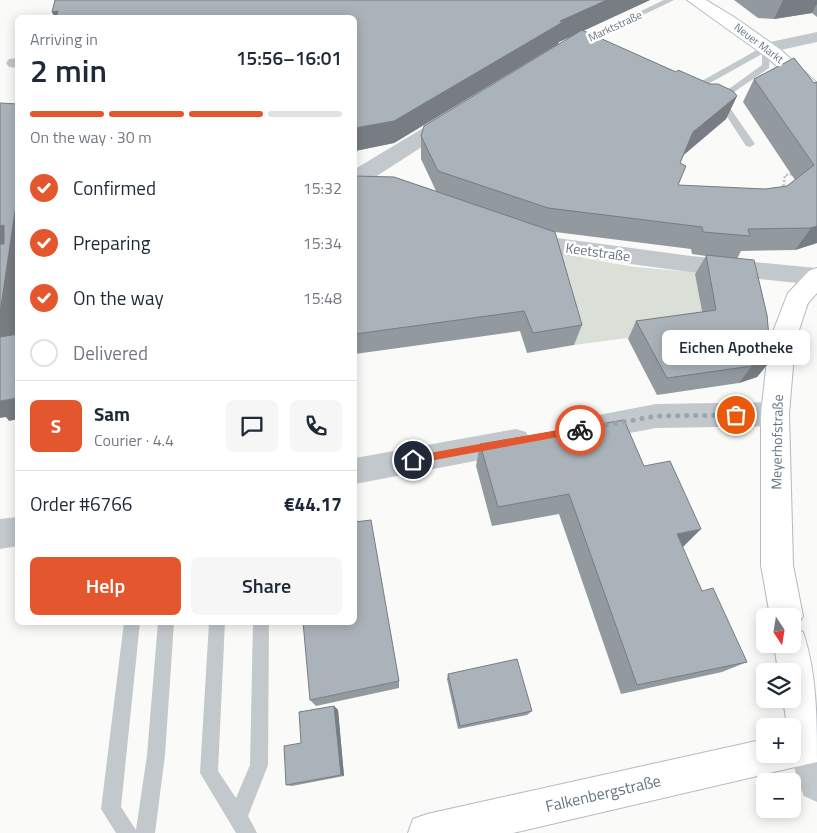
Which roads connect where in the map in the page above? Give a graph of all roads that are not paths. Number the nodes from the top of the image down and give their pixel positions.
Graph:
1 (670, 0) edge
2 (695, 0) edge
3 (817, 37) edge
4 (581, 45) joint
5 (767, 48) junction
6 (560, 53) edge
7 (678, 88) edge
8 (688, 92) junction
9 (817, 93) edge
10 (718, 100) edge
11 (466, 110) edge
12 (750, 144) dead end
13 (358, 176) edge
14 (389, 186) edge
15 (500, 226) edge
16 (816, 277) edge
17 (775, 414) junction
18 (357, 471) edge
19 (15, 532) edge
20 (0, 534) edge
21 (785, 608) edge
22 (132, 625) edge
23 (166, 625) edge
24 (217, 625) edge
25 (261, 625) edge
26 (792, 653) edge
27 (797, 718) edge
28 (801, 752) edge
29 (756, 760) edge
30 (817, 783) edge
31 (238, 816) junction
32 (126, 833) edge
33 (145, 833) edge
34 (248, 833) edge
35 (427, 833) edge

1 - 4 lane, Marktstraße
2 - 5 street, Neuer Markt
3 - 5 street
4 - 6 street, Marktstraße
5 - 8 lane
5 - 9 street, Neuer Markt
5 - 10 lane
7 - 8 lane
8 - 12 lane
11 - 13 street
13 - 14 street
15 - 16 street, Keetstraße
16 - 17 street, Meyerhofstraße
17 - 18 street
17 - 21 street, Meyerhofstraße
19 - 20 street
22 - 32 lane
23 - 33 lane
24 - 31 lane
25 - 31 lane
26 - 27 street
28 - 30 street
29 - 35 street, Falkenbergstraße
31 - 34 lane

